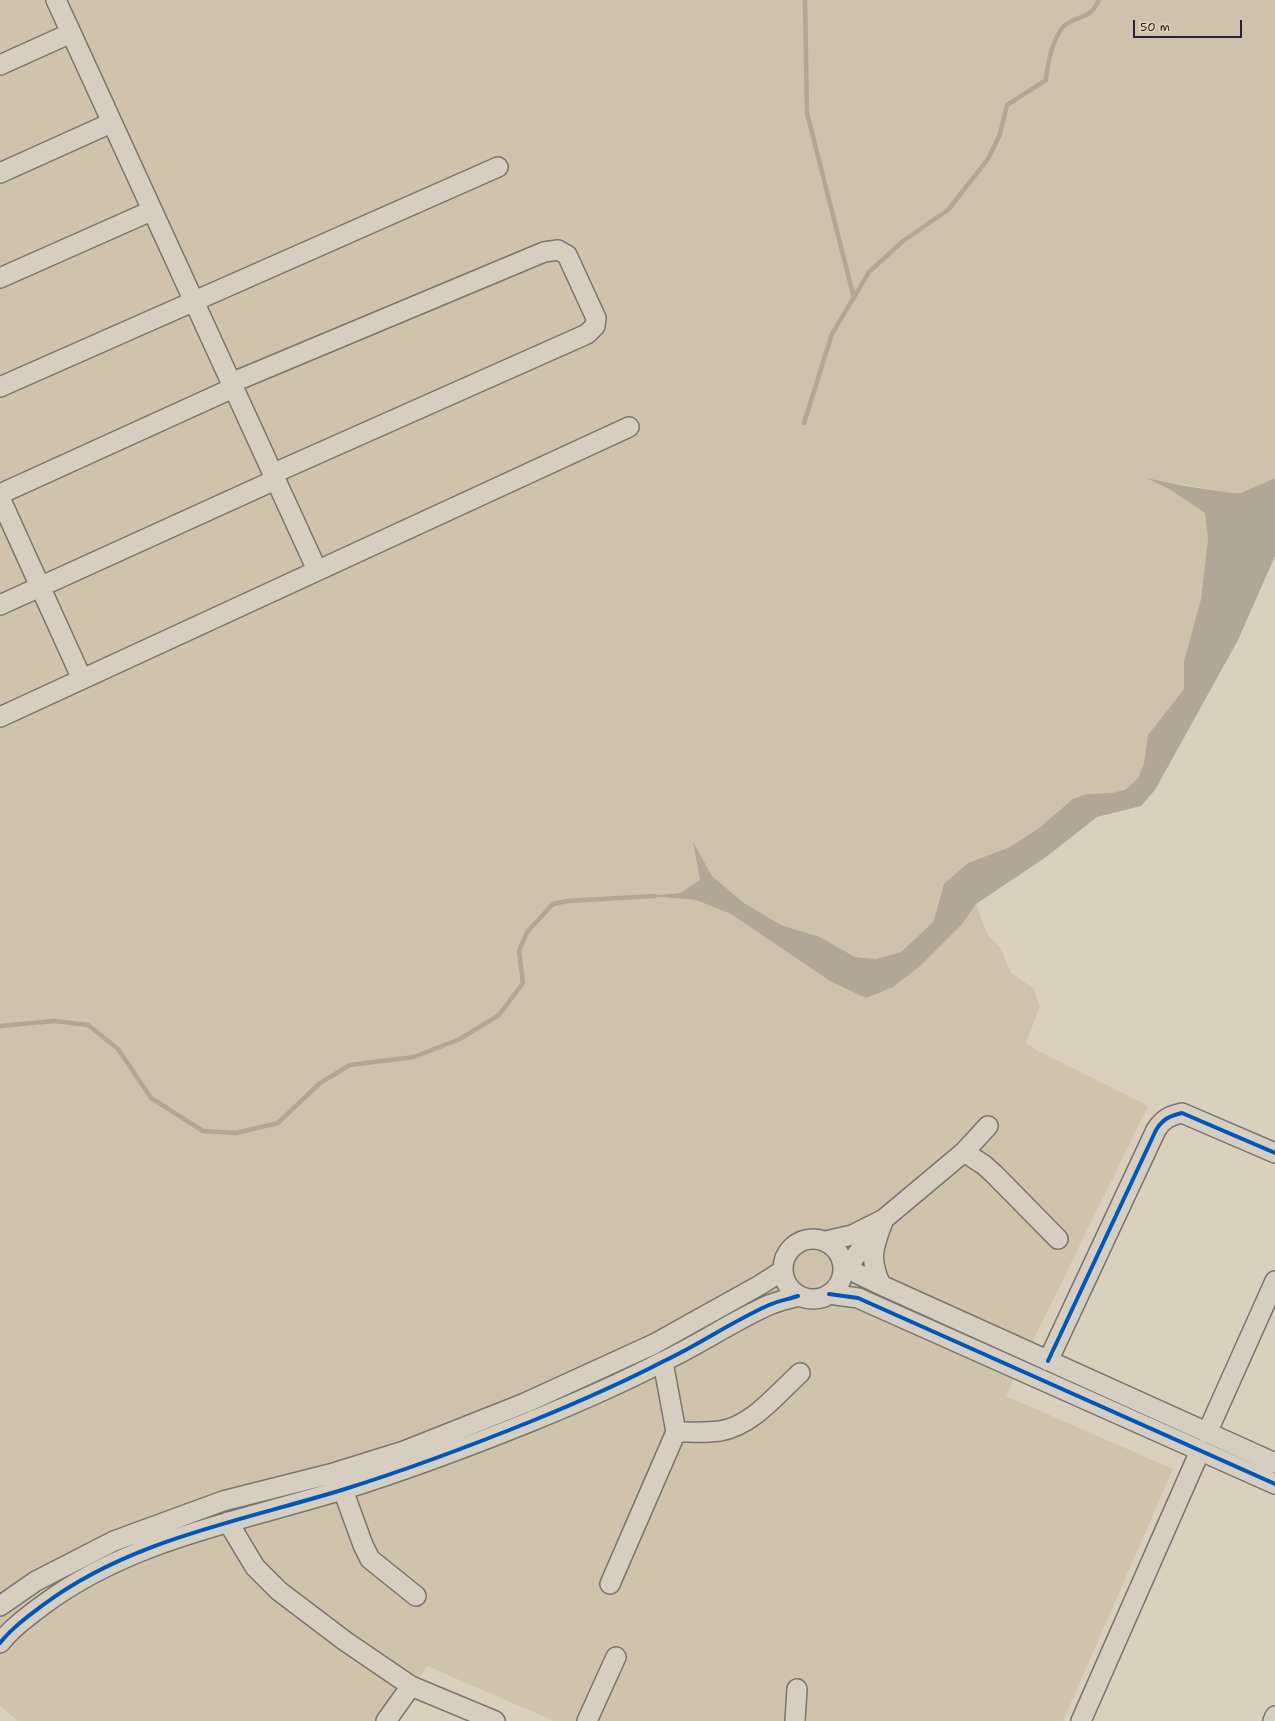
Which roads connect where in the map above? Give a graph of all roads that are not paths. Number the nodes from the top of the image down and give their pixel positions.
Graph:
1 (56, 0) edge
2 (71, 33) junction
3 (0, 64) edge
4 (111, 123) junction
5 (498, 167) dead end
6 (0, 173) edge
7 (152, 211) junction
8 (0, 278) edge
9 (193, 300) junction
10 (232, 385) junction
11 (0, 387) edge
12 (629, 427) dead end
13 (273, 477) junction
14 (0, 494) edge
15 (0, 498) edge
16 (318, 570) junction
17 (40, 587) junction
18 (0, 605) edge
19 (82, 679) junction
20 (0, 717) edge
21 (988, 1126) dead end
22 (964, 1152) junction
23 (1275, 1153) edge
24 (884, 1219) junction
25 (1058, 1239) dead end
26 (826, 1241) junction
27 (845, 1264) junction
28 (782, 1271) junction
29 (1275, 1281) edge
30 (881, 1285) junction
31 (829, 1294) junction
32 (798, 1296) junction
33 (1048, 1361) junction
34 (663, 1362) junction
35 (800, 1373) dead end
36 (676, 1432) junction
37 (1207, 1433) junction
38 (1200, 1451) junction
39 (1275, 1463) edge
40 (1275, 1484) edge
41 (343, 1490) junction
42 (228, 1522) junction
43 (610, 1584) dead end
44 (416, 1596) dead end
45 (0, 1606) edge
46 (0, 1643) edge
47 (616, 1658) dead end
48 (411, 1686) junction
49 (797, 1689) dead end
50 (1275, 1716) edge
51 (386, 1721) edge
52 (495, 1721) edge
53 (587, 1721) edge
54 (795, 1721) edge
55 (1081, 1721) edge
56 (1273, 1721) edge

1 - 2 street
2 - 3 street
2 - 4 street
4 - 6 street
4 - 7 street
5 - 9 street
7 - 8 street
7 - 9 street
9 - 10 street
9 - 11 street
10 - 13 street
10 - 13 street
10 - 14 street
12 - 16 street
13 - 16 street
13 - 17 street
15 - 17 street
16 - 19 street
17 - 18 street
17 - 19 street
19 - 20 street
21 - 22 street
22 - 24 street
22 - 25 street
23 - 33 street
24 - 26 street
24 - 27 street
24 - 30 street
26 - 27 street
26 - 28 street
27 - 30 street
27 - 31 street
28 - 32 street
28 - 45 street
29 - 37 street
30 - 33 street
31 - 32 street
31 - 38 street
32 - 34 street
33 - 37 street
34 - 36 street
34 - 41 street
35 - 36 street
36 - 43 street
37 - 39 street
38 - 40 street
38 - 55 street
41 - 42 street
41 - 44 street
42 - 46 street
42 - 48 street
47 - 53 street
48 - 51 street
48 - 52 street
49 - 54 street
50 - 56 street

